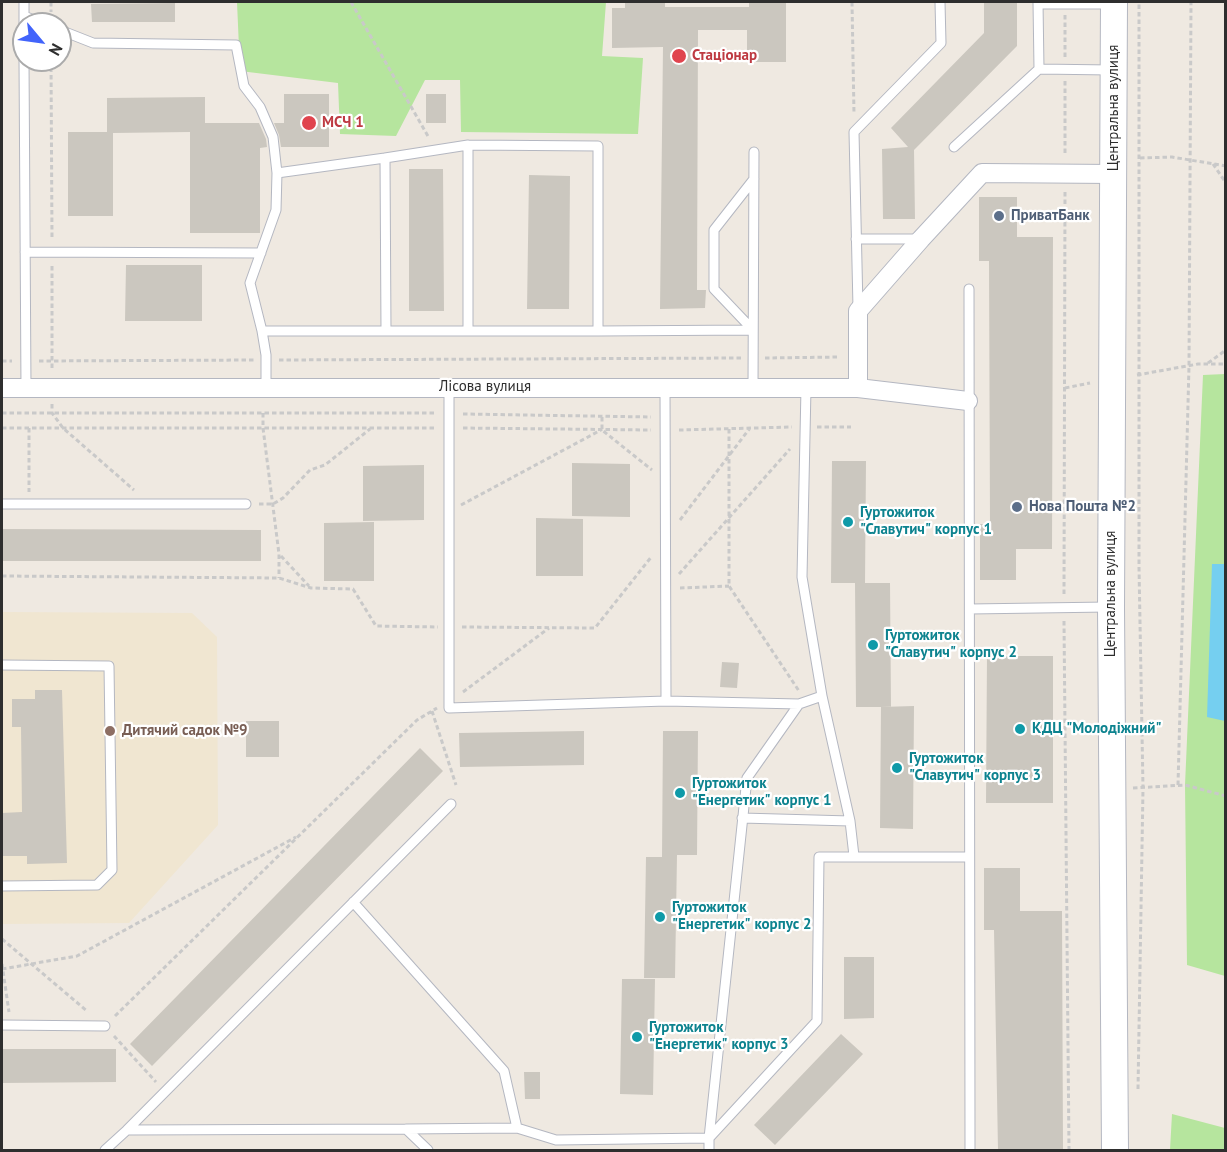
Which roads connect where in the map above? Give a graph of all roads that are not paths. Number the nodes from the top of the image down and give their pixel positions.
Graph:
1 (940, 2) edge
2 (1038, 3) edge
3 (1114, 3) edge
4 (72, 35) edge
5 (1039, 69) junction
6 (1113, 70) junction
7 (24, 72) edge
8 (468, 145) junction
9 (954, 147) dead end
10 (754, 152) dead end
11 (385, 158) junction
12 (277, 173) junction
13 (1114, 174) junction
14 (754, 179) junction
15 (856, 239) junction
16 (921, 239) junction
17 (25, 252) junction
18 (261, 253) junction
19 (969, 289) dead end
20 (858, 311) junction
21 (753, 330) junction
22 (262, 331) junction
23 (598, 331) junction
24 (386, 332) junction
25 (468, 332) junction
26 (449, 387) junction
27 (2, 388) edge
28 (26, 388) junction
29 (266, 388) junction
30 (665, 388) junction
31 (753, 388) junction
32 (806, 388) junction
33 (858, 388) junction
34 (968, 401) junction
35 (2, 504) edge
36 (246, 504) road end
37 (1111, 607) junction
38 (970, 609) junction
39 (2, 665) edge
40 (822, 696) junction
41 (666, 702) junction
42 (803, 703) junction
43 (451, 804) dead end
44 (742, 818) junction
45 (850, 821) junction
46 (854, 856) junction
47 (968, 857) junction
48 (2, 886) edge
49 (353, 902) junction
50 (7, 1026) edge
51 (105, 1026) road end
52 (517, 1128) junction
53 (406, 1129) junction
54 (127, 1130) junction
55 (709, 1138) junction
56 (105, 1150) edge
57 (428, 1150) edge
58 (709, 1150) edge
59 (970, 1150) edge
60 (1115, 1150) edge

1 - 15 lane
2 - 3 lane
2 - 5 lane
3 - 6 street, Центральна вулиця
4 - 12 lane
5 - 6 lane
5 - 9 lane
6 - 13 street, Центральна вулиця
7 - 17 lane
8 - 11 lane
8 - 23 lane
8 - 25 lane
10 - 14 lane
11 - 12 lane
11 - 24 lane
12 - 18 lane
13 - 16 street
13 - 37 street, Центральна вулиця
14 - 21 lane
14 - 21 lane
15 - 16 lane
15 - 20 lane
16 - 20 street
17 - 18 lane
17 - 28 lane
18 - 22 lane
19 - 34 lane
20 - 33 street
21 - 23 lane
21 - 31 lane
22 - 24 lane
22 - 29 lane
23 - 25 lane
24 - 25 lane
26 - 29 street, Лісова вулиця
26 - 30 street, Лісова вулиця
26 - 41 lane
27 - 28 street, Лісова вулиця
28 - 29 street, Лісова вулиця
30 - 31 street, Лісова вулиця
30 - 41 lane
31 - 32 street, Лісова вулиця
32 - 33 street, Лісова вулиця
32 - 40 lane
33 - 34 street, Лісова вулиця
34 - 38 lane
35 - 36 lane
37 - 38 lane
37 - 60 street, Центральна вулиця
38 - 47 lane
39 - 48 lane
40 - 42 lane
40 - 45 lane
41 - 42 lane
42 - 44 lane
43 - 49 lane
44 - 45 lane
44 - 55 lane
45 - 46 lane
46 - 47 lane
46 - 55 lane
47 - 59 lane
49 - 52 lane
49 - 54 lane
50 - 51 lane
52 - 53 lane
52 - 55 lane
53 - 54 lane
53 - 57 lane
54 - 56 lane
55 - 58 lane

